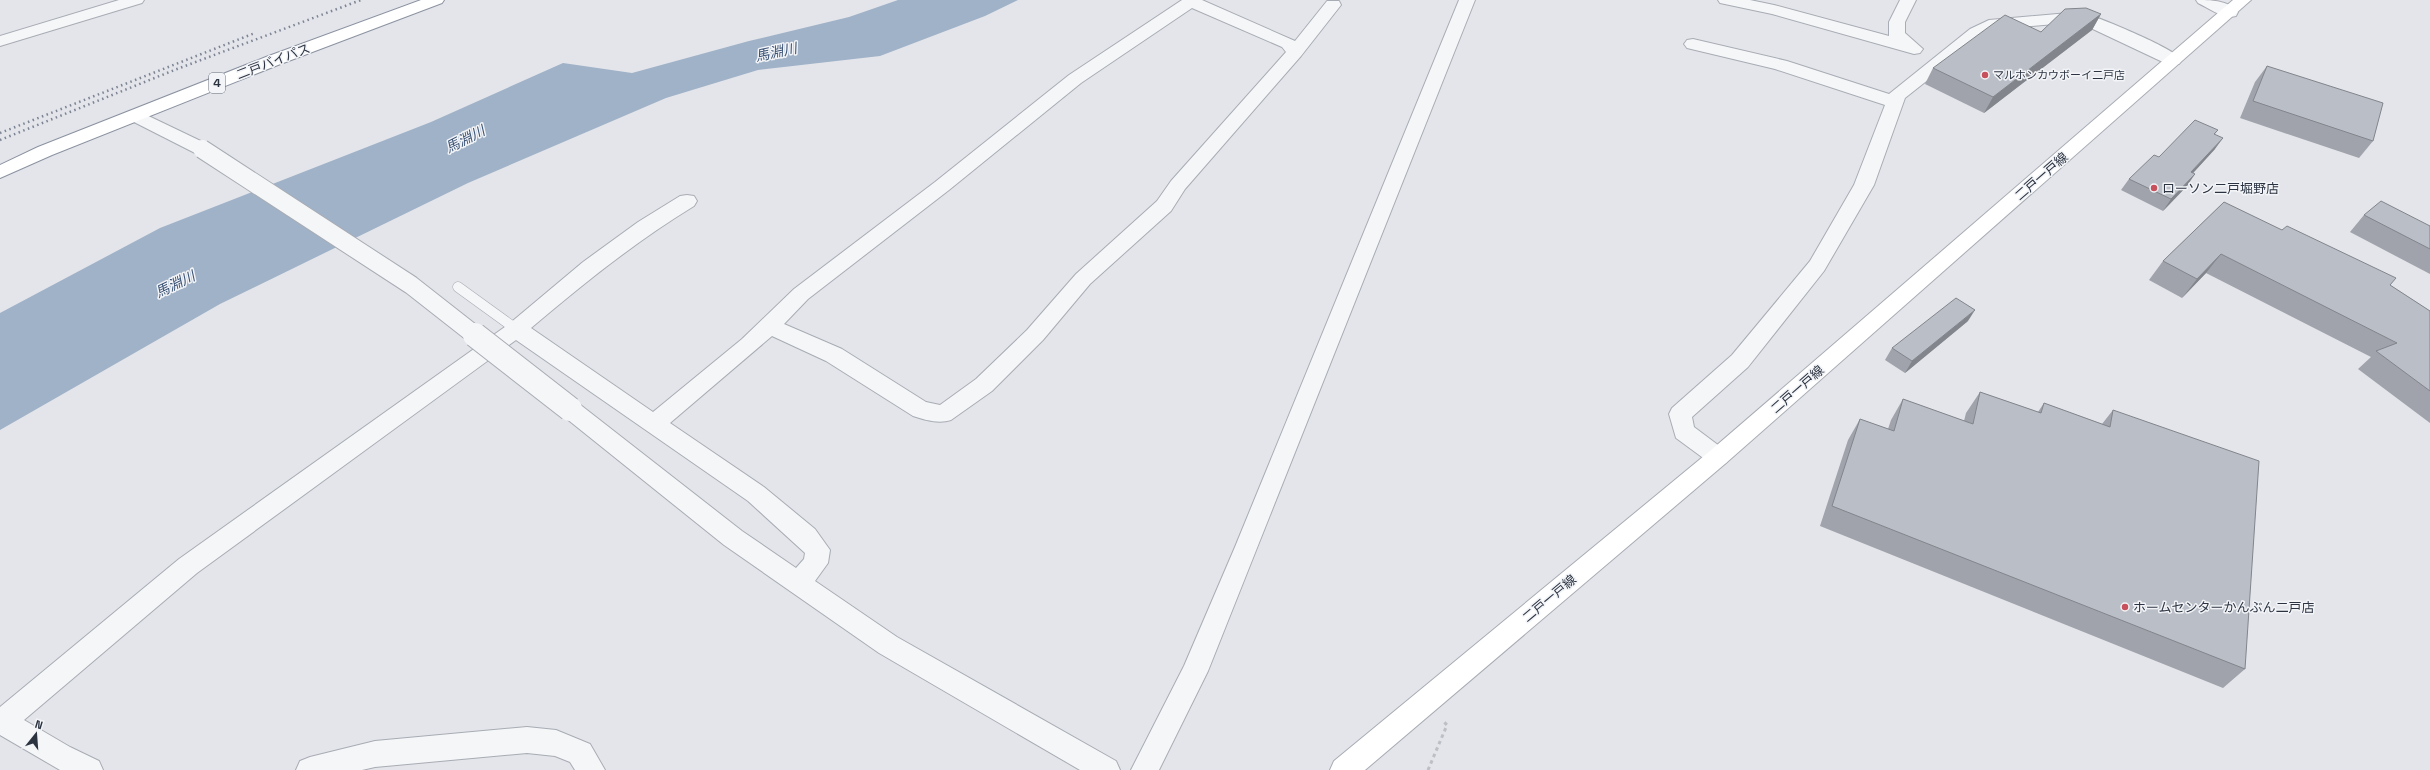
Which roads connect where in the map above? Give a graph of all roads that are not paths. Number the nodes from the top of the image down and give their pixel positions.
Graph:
1 (136, 0) edge
2 (436, 0) edge
3 (1467, 0) edge
4 (1726, 0) edge
5 (1908, 0) edge
6 (2204, 0) edge
7 (1191, 1) edge
8 (1333, 5) dead end
9 (2237, 6) edge
10 (0, 41) edge
11 (1693, 44) dead end
12 (1910, 47) junction
13 (1295, 52) junction
14 (2173, 60) junction
15 (1937, 64) junction
16 (1895, 102) junction
17 (136, 116) junction
18 (0, 172) edge
19 (687, 201) dead end
20 (458, 287) dead end
21 (769, 326) junction
22 (516, 329) junction
23 (655, 423) junction
24 (1718, 457) junction
25 (798, 582) junction
26 (1, 721) edge
27 (89, 770) edge
28 (310, 770) edge
29 (591, 770) edge
30 (1106, 770) edge
31 (1144, 770) edge
32 (1344, 770) edge

1 - 10 street
2 - 17 main road, 二戸バイパス / 4
3 - 31 street
4 - 12 street
5 - 12 street
6 - 9 street
7 - 13 street
7 - 21 street
8 - 13 street
9 - 14 main road, 二戸一戸線
11 - 16 street
12 - 15 street
13 - 21 street
14 - 15 street
14 - 24 main road, 二戸一戸線
15 - 16 street
16 - 24 street
17 - 18 main road, 二戸バイパス / 4
17 - 25 street, bridge
19 - 22 street
20 - 22 lane
21 - 23 street
22 - 23 street
22 - 26 street
23 - 25 street
24 - 32 main road, 二戸一戸線
25 - 30 street
26 - 27 street
28 - 29 street

